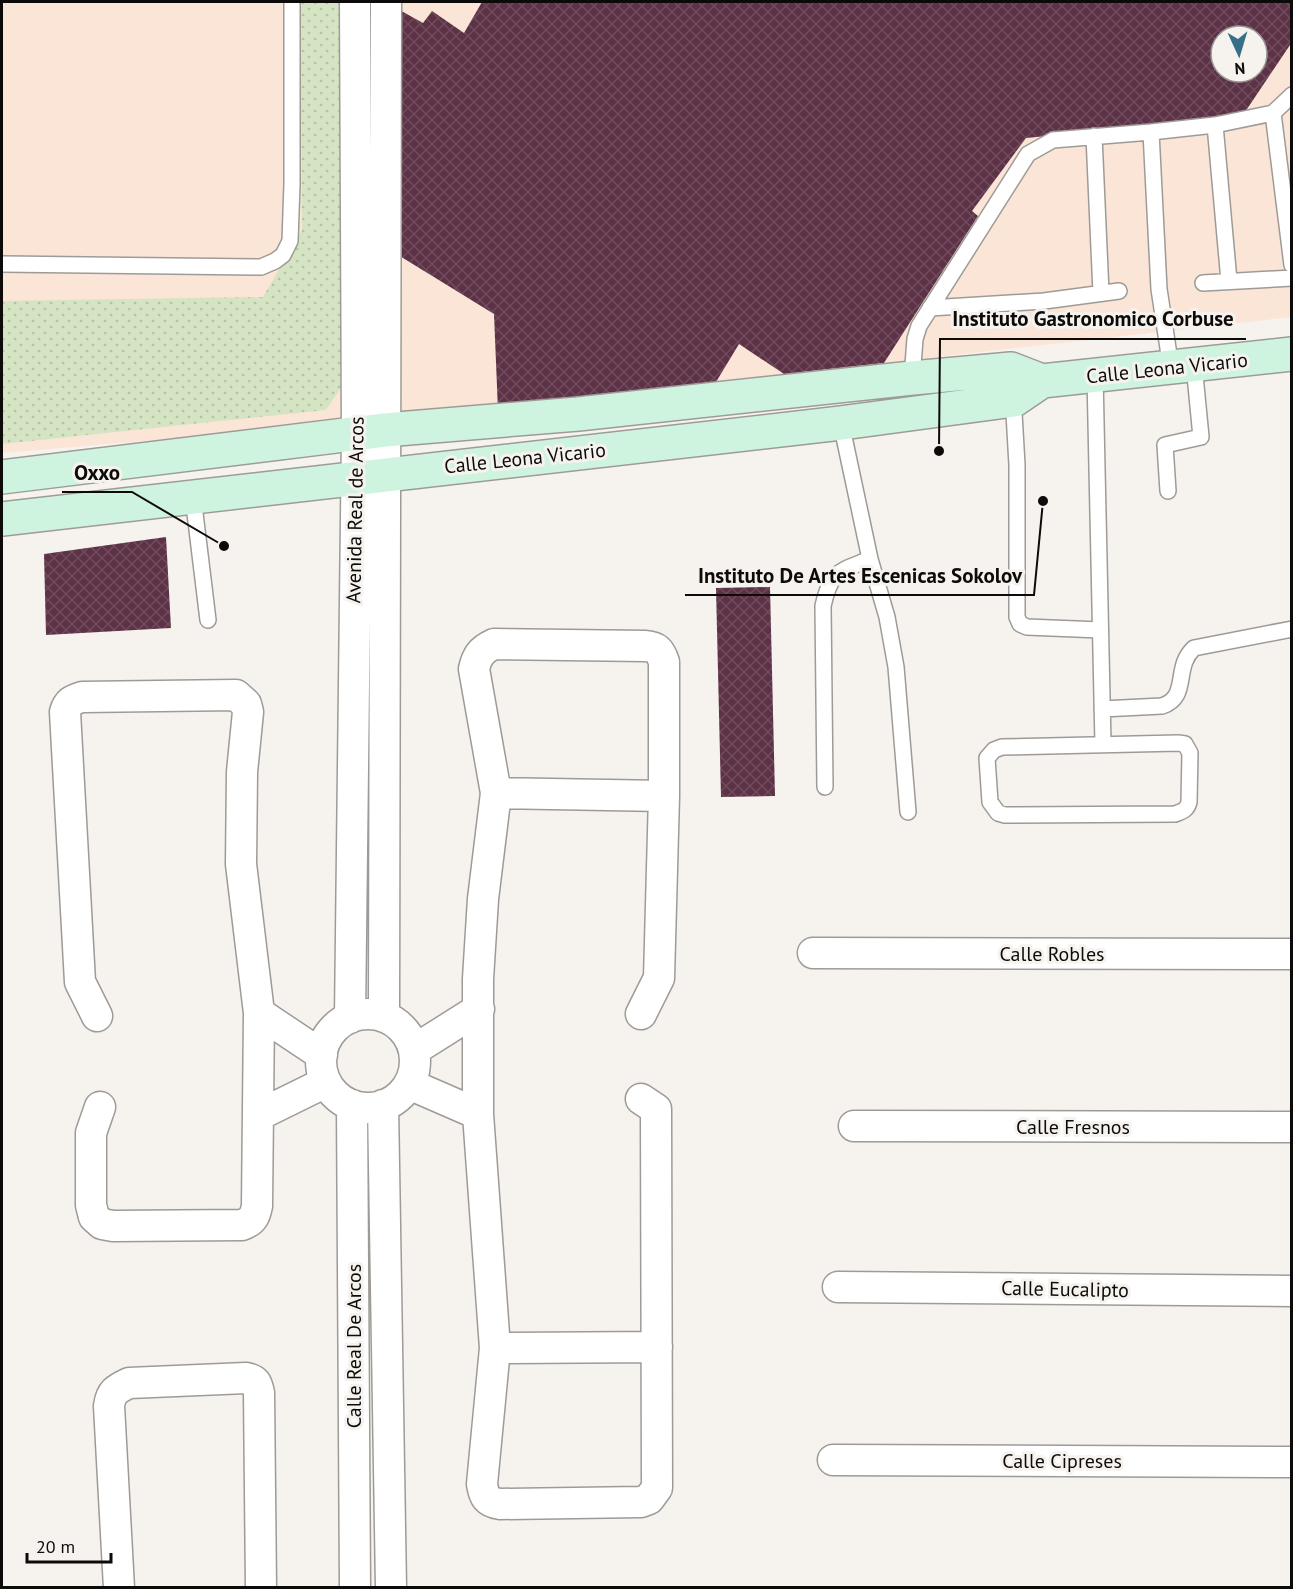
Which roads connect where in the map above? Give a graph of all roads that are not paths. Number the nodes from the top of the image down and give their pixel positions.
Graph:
1 (292, 2) edge
2 (355, 2) edge
3 (386, 2) edge
4 (1292, 95) edge
5 (1273, 113) junction
6 (1215, 125) junction
7 (1151, 132) junction
8 (1094, 136) junction
9 (2, 264) edge
10 (1292, 265) edge
11 (1292, 278) edge
12 (1229, 281) junction
13 (1203, 283) dead end
14 (1119, 291) dead end
15 (1101, 294) junction
16 (930, 308) junction
17 (1292, 354) edge
18 (1183, 367) junction
19 (1095, 376) junction
20 (912, 378) junction
21 (1012, 385) junction
22 (841, 423) junction
23 (371, 432) junction
24 (369, 476) junction
25 (2, 477) edge
26 (1168, 491) dead end
27 (193, 497) junction
28 (2, 519) edge
29 (870, 559) junction
30 (208, 620) dead end
31 (1292, 629) edge
32 (1100, 630) junction
33 (1102, 709) junction
34 (1103, 744) junction
35 (825, 787) dead end
36 (496, 793) junction
37 (664, 796) junction
38 (908, 812) dead end
39 (813, 953) dead end
40 (1292, 954) edge
41 (479, 1009) junction
42 (259, 1013) junction
43 (641, 1014) dead end
44 (97, 1016) dead end
45 (384, 1017) junction
46 (350, 1018) junction
47 (414, 1050) junction
48 (324, 1068) junction
49 (409, 1084) junction
50 (640, 1099) dead end
51 (352, 1105) junction
52 (383, 1105) junction
53 (100, 1107) dead end
54 (478, 1114) junction
55 (259, 1115) junction
56 (854, 1126) dead end
57 (1292, 1127) edge
58 (838, 1287) dead end
59 (1292, 1292) edge
60 (657, 1347) junction
61 (495, 1348) junction
62 (833, 1460) dead end
63 (1292, 1462) edge
64 (119, 1587) edge
65 (261, 1587) edge
66 (355, 1587) edge
67 (391, 1587) edge

1 - 9 lane
2 - 23 street, Avenida Real de Arcos
3 - 23 street, Avenida Real de Arcos
4 - 5 lane
5 - 6 lane
5 - 10 lane
6 - 7 lane
6 - 12 lane
7 - 8 lane
7 - 18 lane
8 - 15 lane
8 - 16 lane
11 - 12 lane
12 - 13 lane
14 - 15 lane
15 - 16 lane
16 - 20 lane
17 - 18 main road, Calle Leona Vicario
18 - 19 main road, Calle Leona Vicario
18 - 26 lane
19 - 21 main road, Calle Leona Vicario
19 - 32 lane
20 - 21 main road, Calle Leona Vicario
20 - 23 main road, Calle Leona Vicario
21 - 22 main road, Calle Leona Vicario
21 - 32 lane
22 - 24 main road, Calle Leona Vicario
22 - 29 lane
23 - 24 street, Avenida Real de Arcos
23 - 25 main road, Calle Leona Vicario
24 - 27 main road, Calle Leona Vicario
24 - 45 street, Avenida Real de Arcos
24 - 46 street, Avenida Real de Arcos
27 - 28 main road, Calle Leona Vicario
27 - 30 lane
29 - 35 lane
29 - 38 lane
31 - 33 lane
32 - 33 lane
33 - 34 lane
34 - 34 lane
36 - 37 street
36 - 37 street
36 - 41 street
37 - 43 street
39 - 40 street, Calle Robles
41 - 47 street
41 - 54 street
42 - 44 street
42 - 48 street
42 - 55 street
45 - 46 street
45 - 47 street
46 - 48 street
47 - 49 street
48 - 51 street
48 - 55 street
49 - 52 street
49 - 54 street
50 - 60 street
51 - 52 street
51 - 66 street, Calle Real De Arcos
52 - 67 street, Calle Real De Arcos
53 - 55 street
54 - 61 street
56 - 57 street, Calle Fresnos
58 - 59 street, Calle Eucalipto
60 - 61 street
60 - 61 street
62 - 63 street, Calle Cipreses
64 - 65 street

